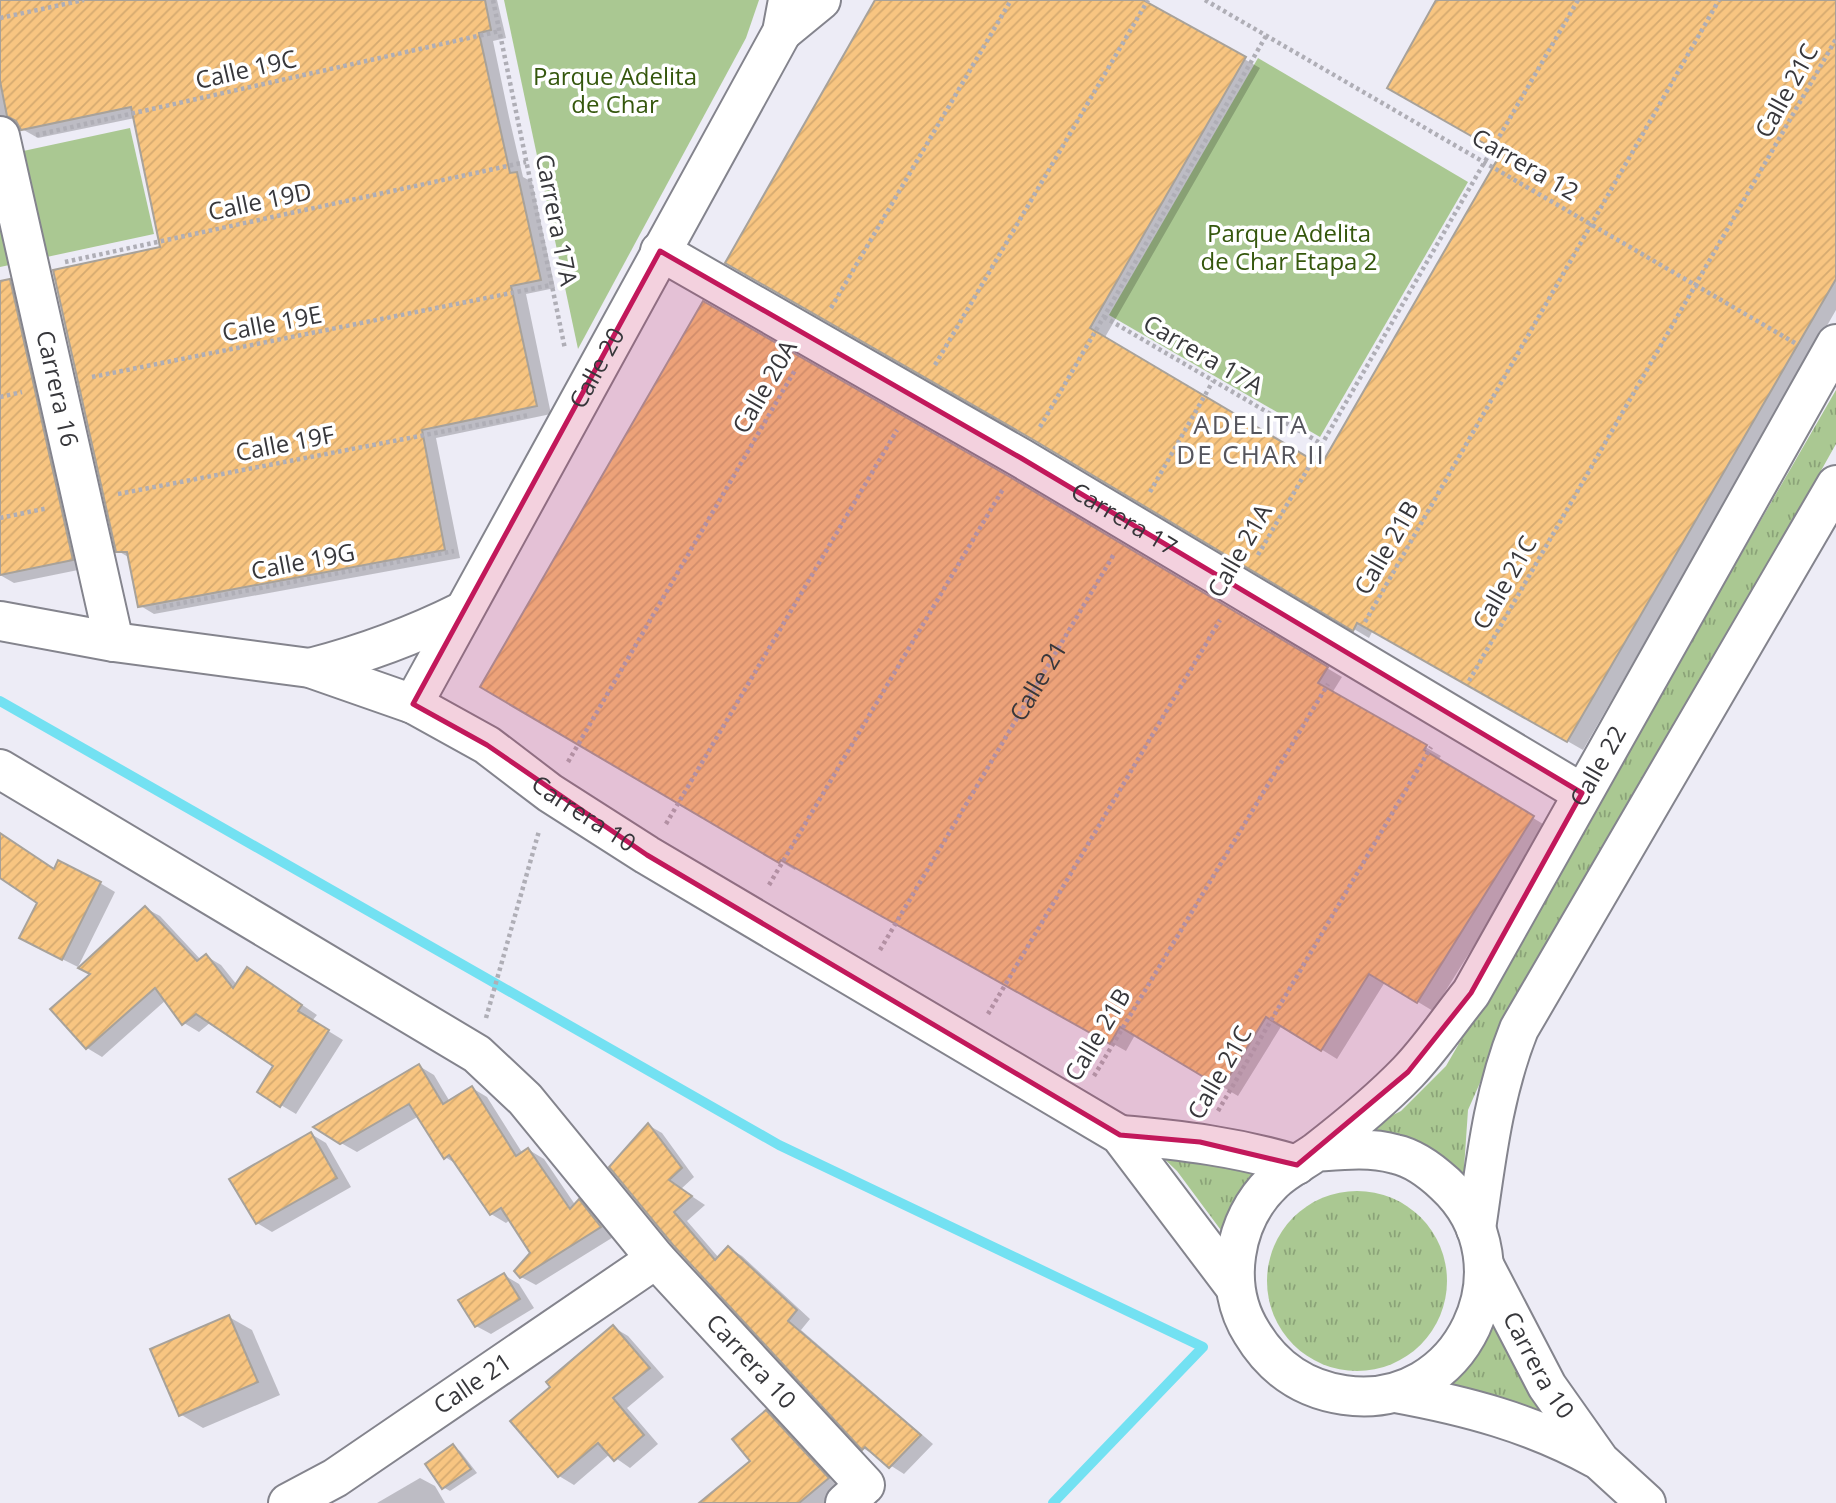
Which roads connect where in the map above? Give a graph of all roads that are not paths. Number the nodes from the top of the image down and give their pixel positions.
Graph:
1 (821, 0) edge
2 (785, 16) edge
3 (1, 139) edge
4 (660, 251) junction
5 (1831, 353) edge
6 (1836, 485) edge
7 (463, 611) junction
8 (0, 621) edge
9 (111, 630) junction
10 (310, 668) junction
11 (413, 704) junction
12 (0, 769) edge
13 (1582, 793) junction
14 (1120, 1135) junction
15 (1306, 1158) junction
16 (1480, 1247) junction
17 (656, 1259) junction
18 (1235, 1287) junction
19 (1396, 1392) junction
20 (1600, 1461) junction
21 (855, 1494) edge
22 (288, 1503) edge
23 (1646, 1503) edge

1 - 2 street, Calle 20
2 - 4 street, Calle 20
3 - 9 street, Carrera 16
4 - 7 street, Calle 20
4 - 13 street, Carrera 17
5 - 13 street, Calle 22
6 - 16 street
7 - 10 street
7 - 11 street, Calle 20
8 - 9 street, Carrera 10
9 - 10 street, Carrera 10
10 - 11 street, Carrera 10
11 - 14 street, Carrera 10
12 - 17 street, Carrera 10
13 - 15 street, Calle 22
14 - 15 street, Carrera 10
14 - 18 street, Carrera 10
15 - 16 street
15 - 18 street
16 - 19 street
16 - 20 street, Carrera 10
17 - 21 street, Carrera 10
17 - 22 street, Calle 21
18 - 19 street
19 - 20 street, Carrera 10
20 - 23 street, Carrera 10

